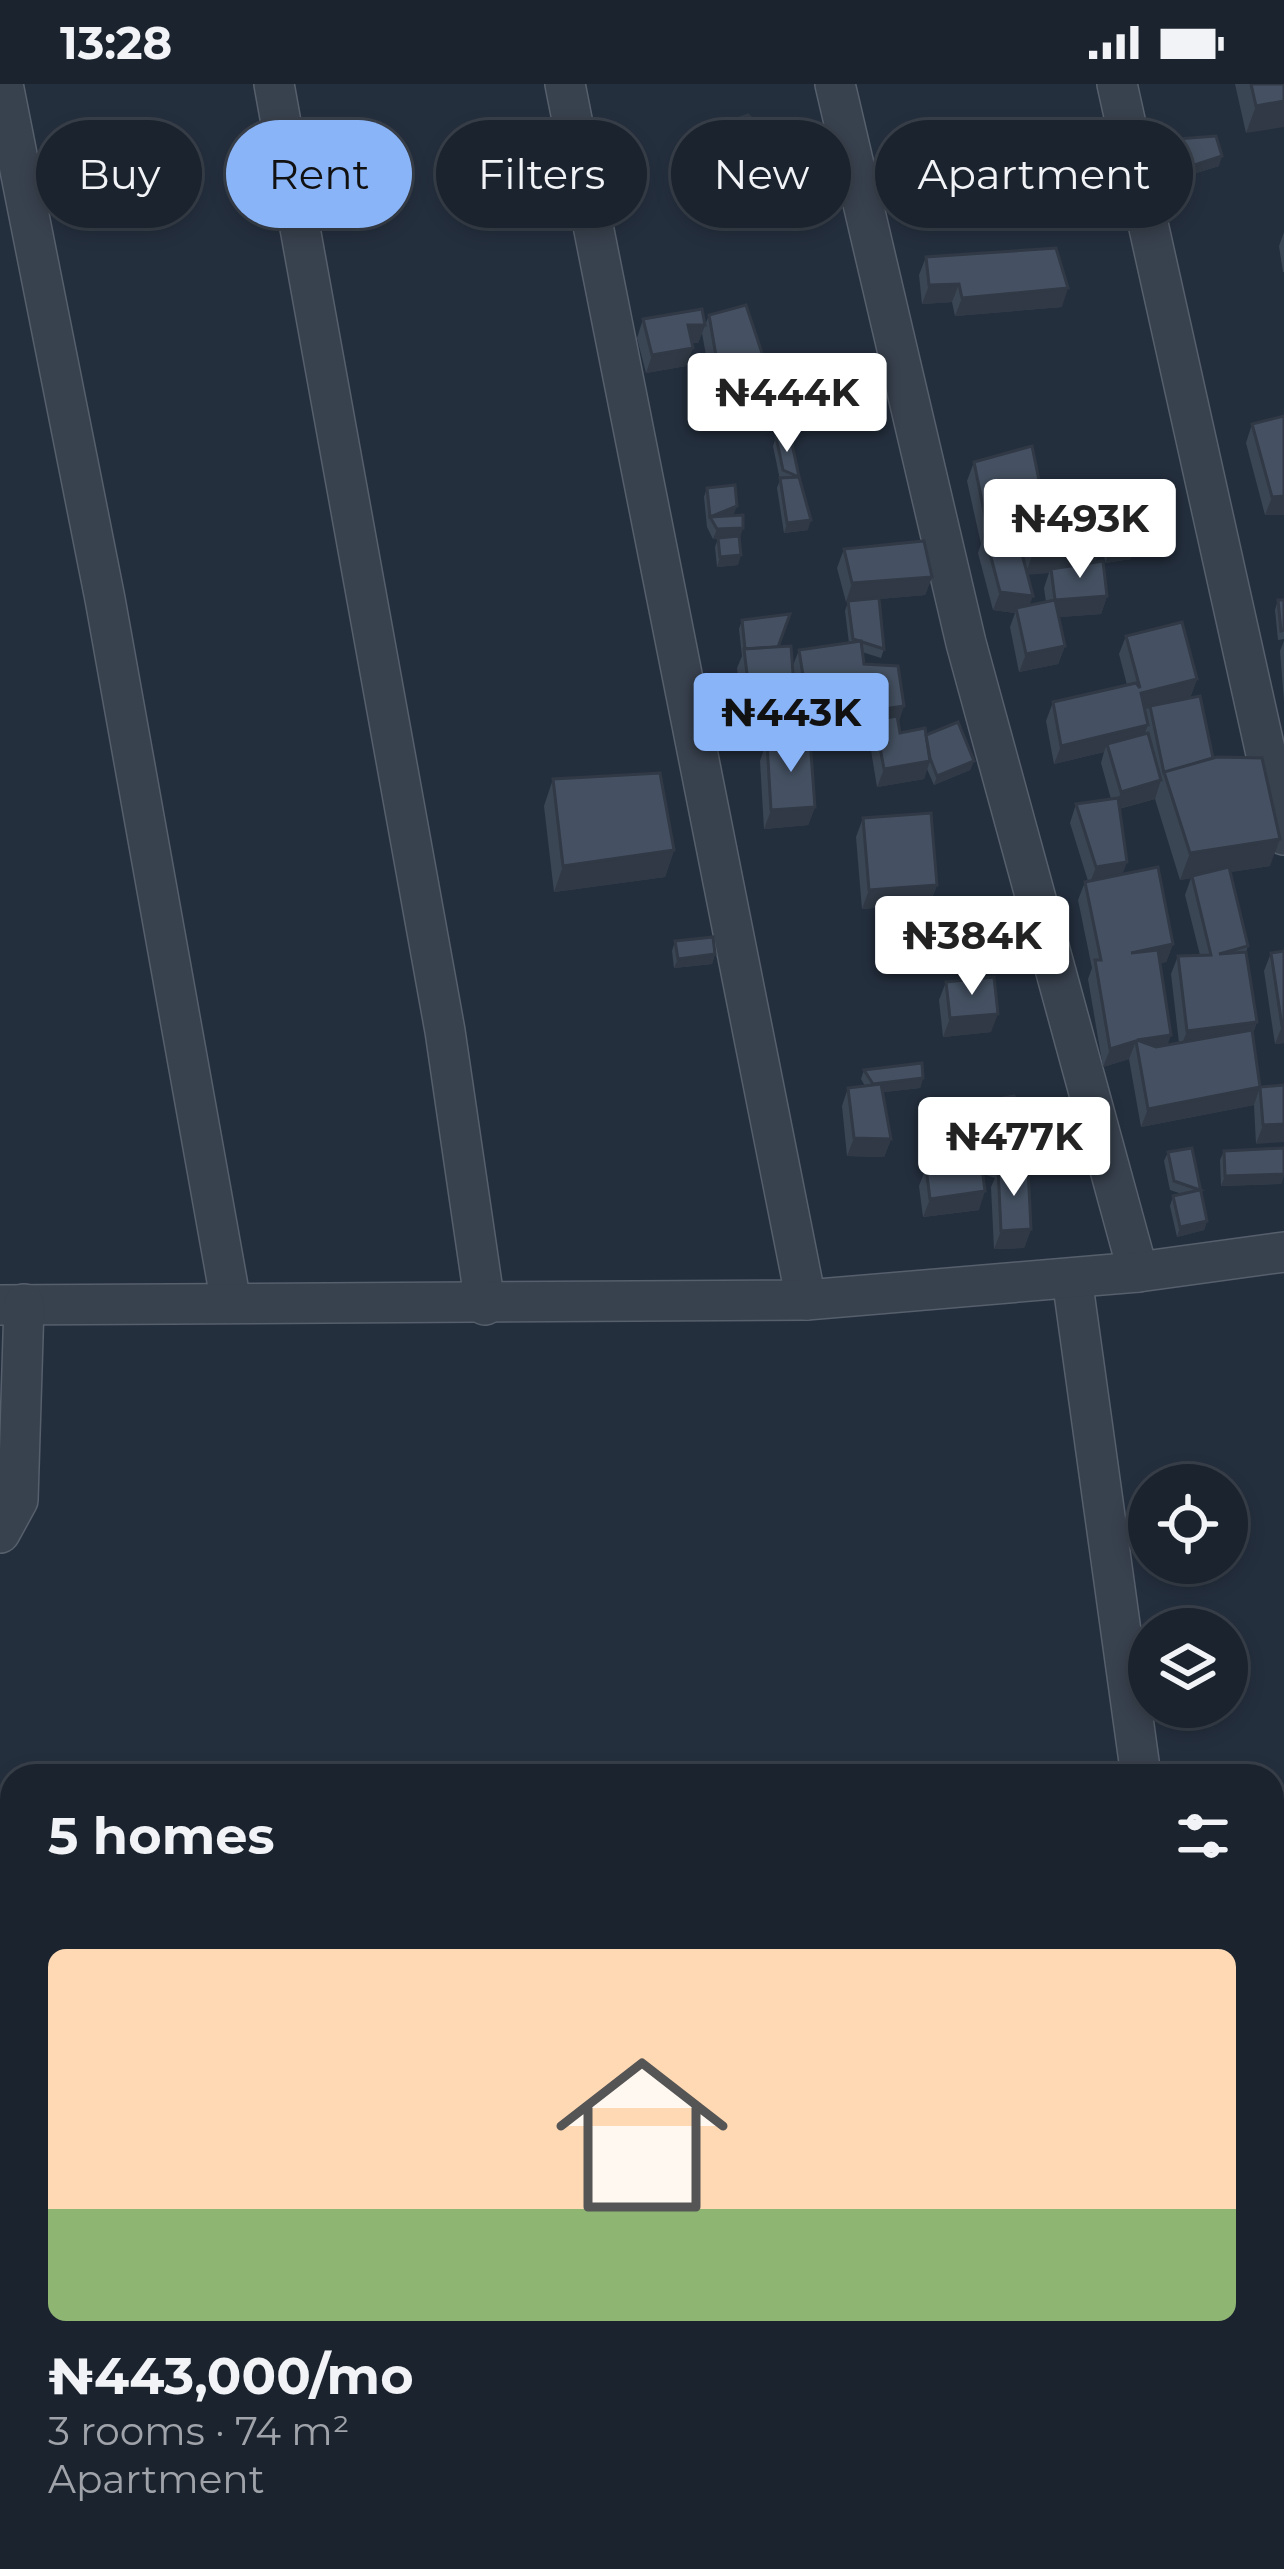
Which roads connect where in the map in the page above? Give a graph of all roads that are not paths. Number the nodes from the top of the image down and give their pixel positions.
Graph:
1 (3, 84) edge
2 (274, 84) edge
3 (565, 84) edge
4 (836, 84) edge
5 (1118, 84) edge
6 (1284, 835) edge
7 (1284, 1252) edge
8 (1138, 1272) junction
9 (1072, 1278) junction
10 (806, 1300) junction
11 (231, 1303) junction
12 (12, 1305) edge
13 (485, 1305) junction
14 (0, 1533) edge
15 (1139, 1764) edge

1 - 11 street
2 - 13 street
3 - 10 street
4 - 8 street
5 - 6 street
7 - 8 street
8 - 9 street
9 - 10 street
9 - 15 street
10 - 13 street
11 - 12 street
11 - 13 street
12 - 14 street

